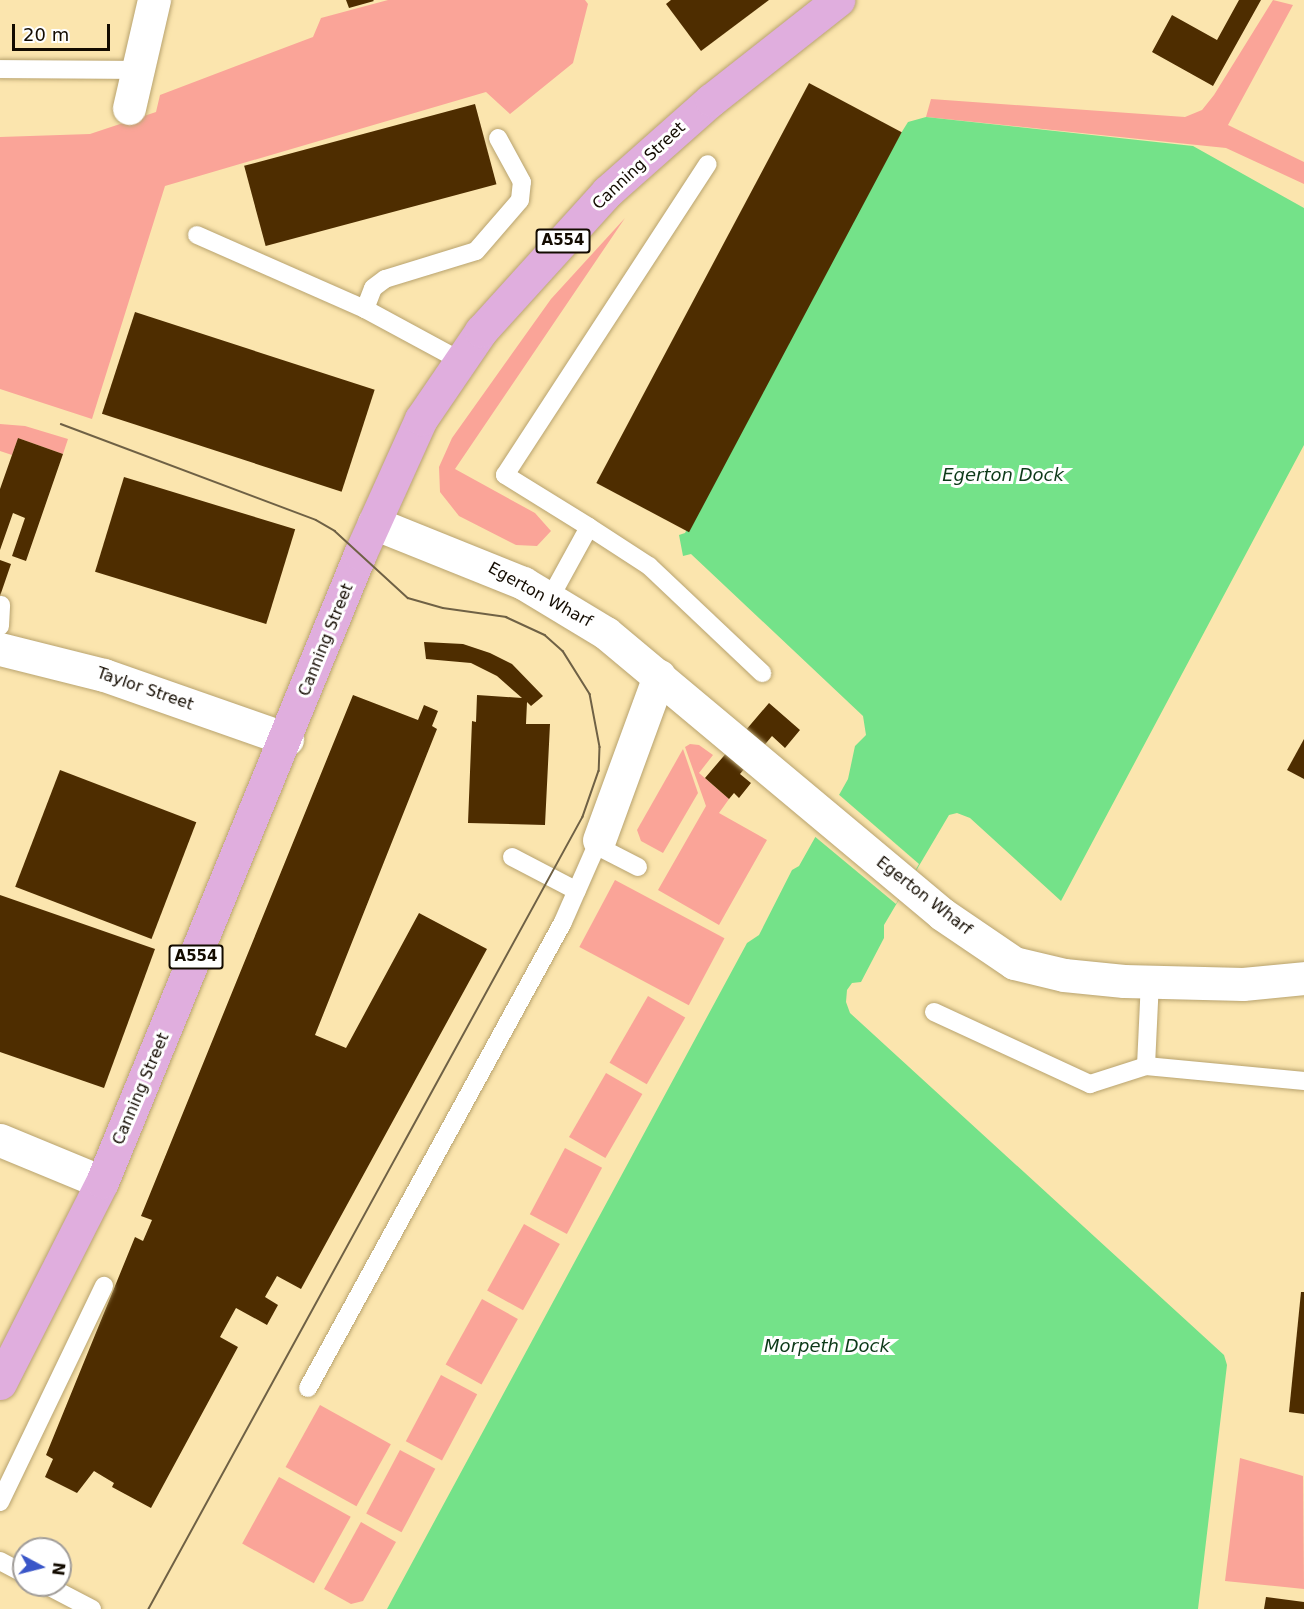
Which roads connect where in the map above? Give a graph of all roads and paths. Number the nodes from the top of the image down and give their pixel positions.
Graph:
1 (154, 0) edge
2 (859, 0) edge
3 (830, 8) edge
4 (0, 69) edge
5 (137, 70) junction
6 (129, 108) dead end
7 (498, 138) dead end
8 (708, 164) dead end
9 (197, 236) dead end
10 (365, 309) junction
11 (461, 361) junction
12 (374, 523) junction
13 (589, 527) junction
14 (550, 598) junction
15 (2, 605) dead end
16 (0, 626) edge
17 (0, 649) edge
18 (762, 673) dead end
19 (659, 676) junction
20 (287, 739) junction
21 (598, 843) junction
22 (512, 857) dead end
23 (638, 867) dead end
24 (577, 891) junction
25 (1304, 978) edge
26 (1150, 981) junction
27 (1243, 984) junction
28 (1304, 993) edge
29 (934, 1012) dead end
30 (1146, 1066) junction
31 (1304, 1082) edge
32 (0, 1140) edge
33 (102, 1182) junction
34 (104, 1286) dead end
35 (0, 1383) edge
36 (308, 1388) dead end
37 (0, 1502) edge
38 (69, 1597) edge
39 (92, 1609) edge

1 - 5 street
2 - 3 highway, Canning Street / A554
3 - 11 highway, Canning Street / A554
4 - 5 lane
5 - 6 street
7 - 10 lane
8 - 13 lane
9 - 10 lane
10 - 11 lane
11 - 12 highway, Canning Street / A554
12 - 14 street, Egerton Wharf
12 - 20 highway, Canning Street / A554
13 - 14 lane
13 - 18 lane
14 - 19 street, Egerton Wharf
15 - 16 lane
17 - 20 street, Taylor Street
19 - 21 street
19 - 26 street, Egerton Wharf
20 - 33 highway, Canning Street / A554
21 - 23 lane
21 - 24 lane
22 - 24 lane
24 - 36 lane
25 - 27 street, Egerton Wharf
26 - 27 street, Egerton Wharf
26 - 30 lane
27 - 28 street, Egerton Wharf
29 - 30 lane
30 - 31 lane
32 - 33 street
33 - 35 highway, Canning Street / A554
34 - 37 lane
38 - 39 lane

